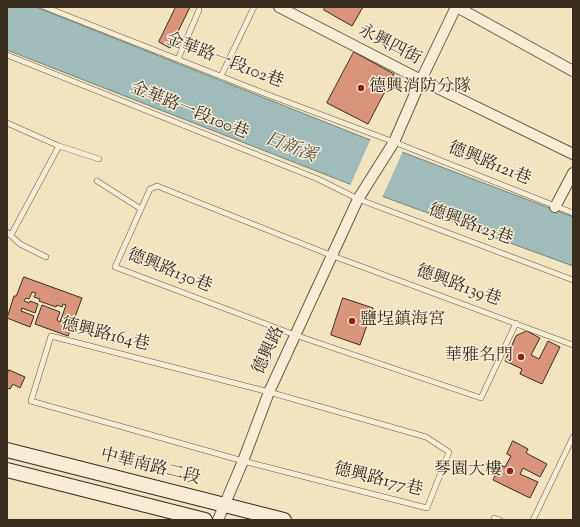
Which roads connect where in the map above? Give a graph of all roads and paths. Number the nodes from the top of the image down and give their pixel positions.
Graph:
1 (45, 7) edge
2 (254, 7) edge
3 (278, 7) edge
4 (457, 7) edge
5 (200, 10) dead end
6 (7, 54) edge
7 (178, 59) junction
8 (573, 71) edge
9 (221, 76) junction
10 (421, 80) junction
11 (7, 123) edge
12 (392, 144) junction
13 (59, 146) junction
14 (573, 154) edge
15 (99, 159) dead end
16 (573, 173) edge
17 (98, 181) dead end
18 (358, 199) junction
19 (556, 207) junction
20 (141, 209) junction
21 (573, 213) edge
22 (9, 234) edge
23 (333, 256) junction
24 (46, 257) dead end
25 (573, 280) edge
26 (516, 323) junction
27 (295, 335) junction
28 (573, 345) edge
29 (269, 392) junction
30 (572, 440) edge
31 (7, 450) edge
32 (243, 460) junction
33 (7, 470) edge
34 (225, 505) junction
35 (205, 520) edge
36 (218, 520) edge
37 (284, 520) edge
38 (533, 520) edge

1 - 7 lane, 金華路一段102巷
2 - 9 lane
3 - 10 street, 永興四街
4 - 8 street
4 - 10 street
5 - 7 lane
6 - 18 lane, 金華路一段100巷
7 - 9 lane, 金華路一段102巷
9 - 12 lane, 金華路一段102巷
10 - 12 street
10 - 14 street, 永興四街
11 - 13 lane
12 - 18 street, 德興路
12 - 19 lane, 德興路121巷
13 - 15 lane
13 - 22 lane
16 - 19 street
17 - 20 lane
18 - 23 street, 德興路
18 - 25 lane, 德興路123巷
19 - 21 lane, 德興路121巷
20 - 23 lane, 德興路130巷
20 - 27 lane, 德興路130巷
22 - 24 lane
23 - 26 lane, 德興路139巷
23 - 27 street, 德興路
26 - 27 lane
26 - 28 lane, 德興路139巷
27 - 29 street, 德興路
29 - 32 street, 德興路
29 - 32 lane, 德興路177巷
29 - 32 lane, 德興路164巷
30 - 38 lane
31 - 34 street, 中華南路二段
32 - 34 street, 德興路
33 - 35 street
34 - 36 street, 德興路
34 - 37 street, 中華南路二段

